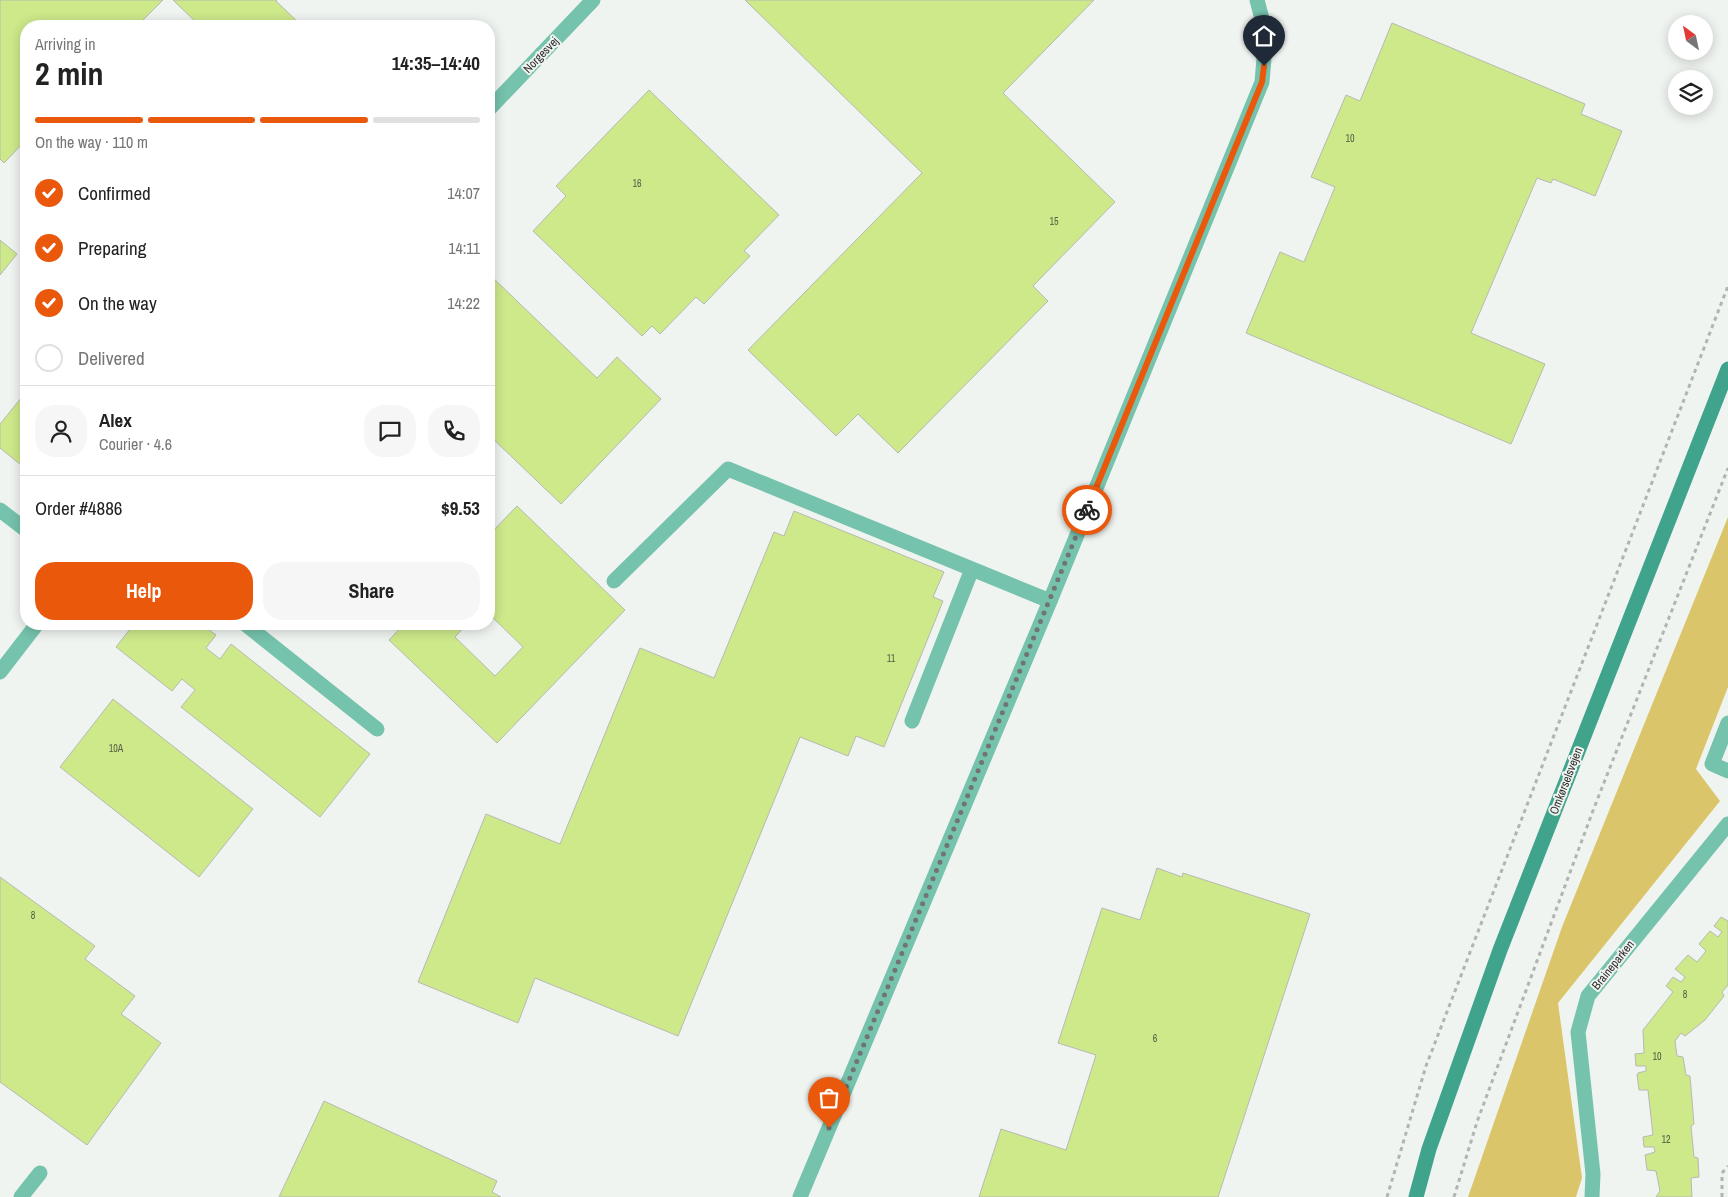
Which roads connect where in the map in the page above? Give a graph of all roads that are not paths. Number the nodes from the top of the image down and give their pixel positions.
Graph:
1 (593, 0) edge
2 (1257, 0) edge
3 (495, 103) edge
4 (1728, 368) edge
5 (0, 510) edge
6 (20, 525) edge
7 (972, 569) junction
8 (614, 581) dead end
9 (1050, 601) junction
10 (32, 630) edge
11 (253, 630) edge
12 (0, 672) edge
13 (912, 720) dead end
14 (1728, 723) edge
15 (378, 729) dead end
16 (1728, 771) edge
17 (1728, 824) edge
18 (40, 1173) dead end
19 (22, 1197) edge
20 (800, 1197) edge
21 (1416, 1197) edge
22 (1592, 1197) edge

1 - 3 street, Norgesvej
2 - 9 street
4 - 21 main road, Omkørselsvejen
5 - 6 street
7 - 8 street
7 - 9 street
7 - 13 street
9 - 20 street
10 - 12 street
11 - 15 street
14 - 16 street
17 - 22 street, Braineparken
18 - 19 street

